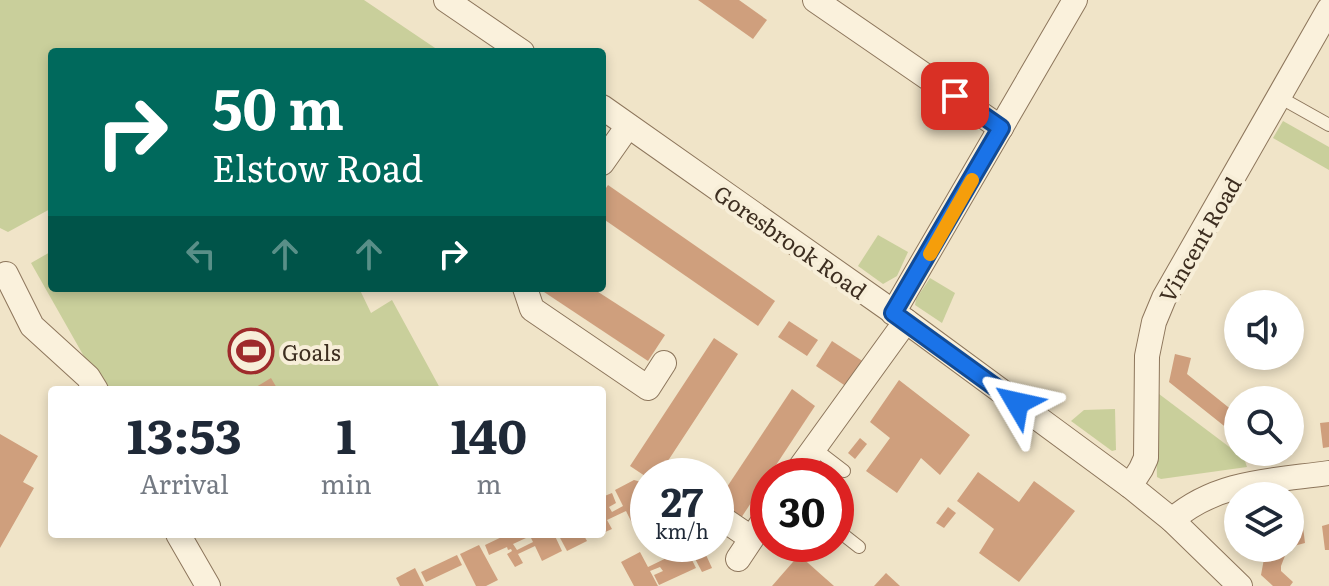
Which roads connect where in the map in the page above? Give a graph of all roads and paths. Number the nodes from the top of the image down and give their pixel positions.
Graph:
1 (446, 0) edge
2 (815, 0) edge
3 (1075, 0) edge
4 (1329, 9) edge
5 (516, 48) edge
6 (1281, 98) junction
7 (606, 110) edge
8 (1329, 125) edge
9 (628, 126) junction
10 (1001, 128) junction
11 (606, 157) edge
12 (3, 276) edge
13 (526, 292) edge
14 (900, 317) junction
15 (664, 363) dead end
16 (94, 386) edge
17 (814, 448) junction
18 (807, 458) edge
19 (827, 458) edge
20 (1329, 473) edge
21 (1130, 486) junction
22 (1172, 520) junction
23 (180, 538) edge
24 (750, 540) edge
25 (854, 543) edge
26 (859, 547) dead end
27 (738, 559) dead end
28 (208, 586) edge
29 (1240, 586) edge

1 - 5 street
2 - 10 street
3 - 10 street
4 - 6 street, Vincent Road
6 - 8 lane
6 - 21 street, Vincent Road
7 - 9 street, Goresbrook Road
9 - 11 street
9 - 14 street, Goresbrook Road
10 - 14 street
12 - 16 street
13 - 15 street
14 - 17 street
14 - 21 street, Goresbrook Road
17 - 18 street
17 - 19 lane
20 - 22 street
21 - 22 street, Goresbrook Road
22 - 29 street, Goresbrook Road
23 - 28 street
24 - 27 street
25 - 26 lane

